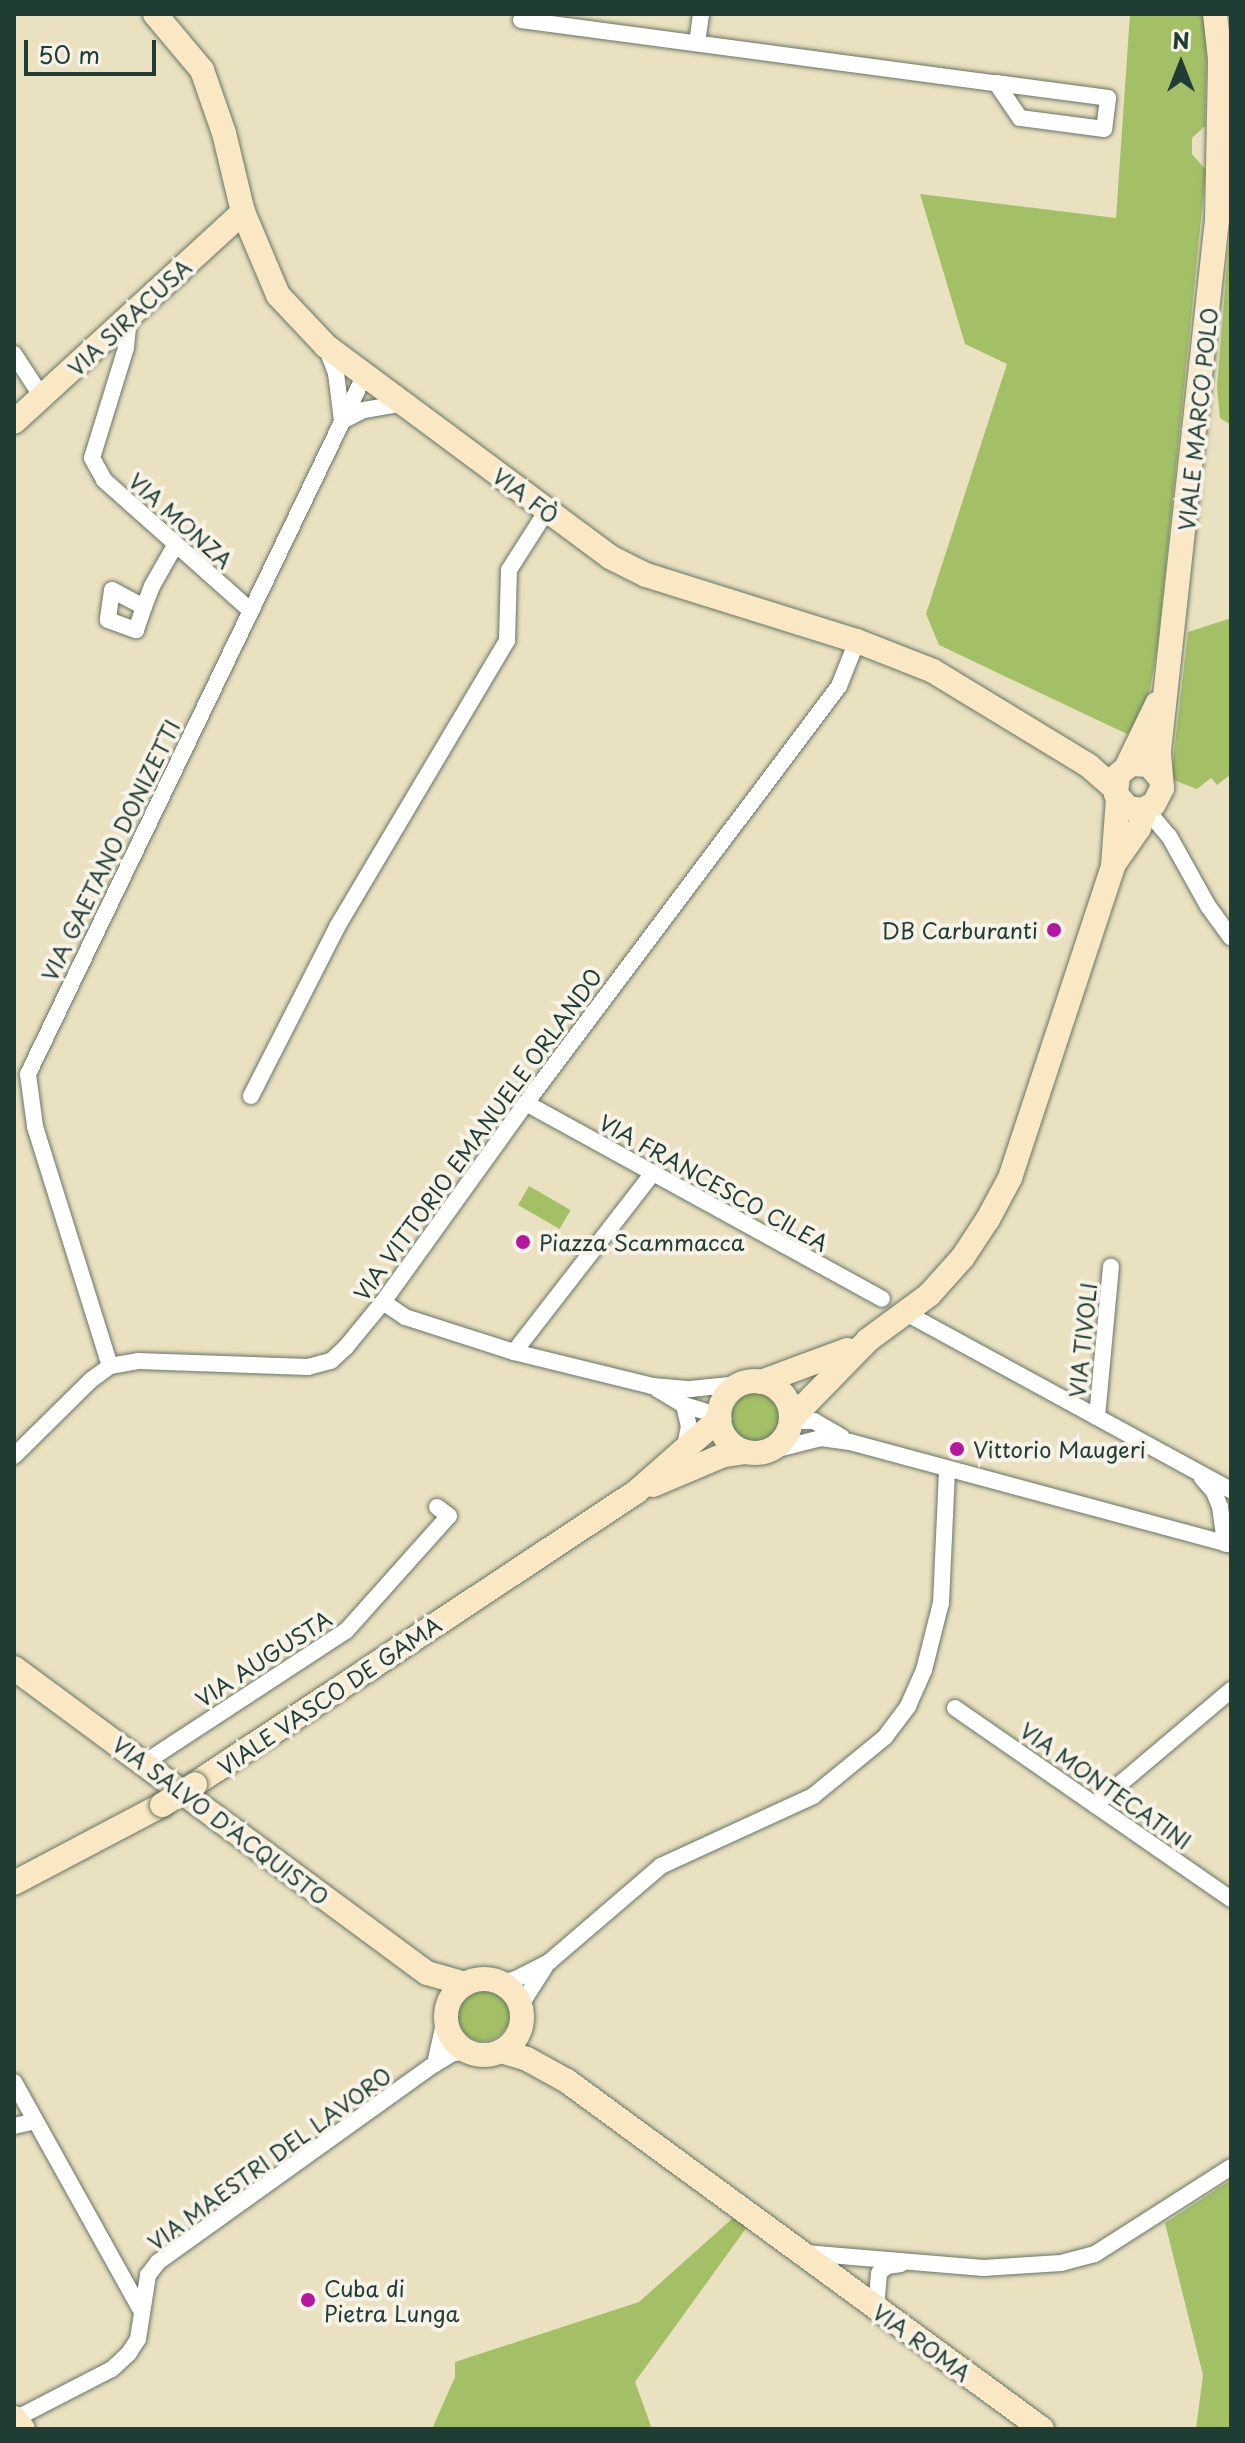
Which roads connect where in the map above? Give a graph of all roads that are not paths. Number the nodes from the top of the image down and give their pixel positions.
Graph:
1 (155, 14) edge
2 (701, 14) edge
3 (1215, 14) edge
4 (1226, 14) edge
5 (521, 20) dead end
6 (697, 43) junction
7 (1220, 59) junction
8 (996, 83) junction
9 (243, 212) junction
10 (129, 318) junction
11 (326, 346) junction
12 (14, 354) edge
13 (366, 372) junction
14 (42, 397) junction
15 (405, 403) junction
16 (342, 421) junction
17 (14, 422) edge
18 (546, 512) junction
19 (176, 544) junction
20 (144, 607) dead end
21 (250, 610) junction
22 (857, 641) junction
23 (1166, 683) junction
24 (1121, 780) junction
25 (1156, 795) junction
26 (1113, 866) junction
27 (1231, 938) edge
28 (251, 1096) dead end
29 (526, 1103) junction
30 (653, 1173) junction
31 (1111, 1267) dead end
32 (882, 1299) dead end
33 (383, 1302) junction
34 (906, 1313) junction
35 (868, 1340) junction
36 (514, 1352) junction
37 (110, 1366) junction
38 (751, 1383) junction
39 (652, 1386) junction
40 (684, 1405) junction
41 (719, 1417) junction
42 (1097, 1417) junction
43 (791, 1420) junction
44 (850, 1442) junction
45 (685, 1446) junction
46 (756, 1452) junction
47 (14, 1456) edge
48 (947, 1470) junction
49 (1198, 1474) junction
50 (1231, 1490) edge
51 (636, 1492) junction
52 (437, 1507) dead end
53 (1228, 1544) edge
54 (14, 1668) edge
55 (1231, 1690) edge
56 (955, 1708) dead end
57 (144, 1763) junction
58 (1095, 1805) junction
59 (14, 1883) edge
60 (1231, 1899) edge
61 (549, 1962) junction
62 (427, 1973) junction
63 (501, 1983) junction
64 (465, 1984) junction
65 (446, 2014) junction
66 (521, 2016) junction
67 (501, 2051) junction
68 (469, 2052) junction
69 (435, 2064) junction
70 (567, 2081) junction
71 (14, 2082) edge
72 (35, 2121) junction
73 (14, 2126) edge
74 (1231, 2167) edge
75 (805, 2253) junction
76 (915, 2261) junction
77 (876, 2308) junction
78 (141, 2309) junction
79 (17, 2422) edge
80 (1042, 2429) edge

1 - 9 street, VIA FÒ
2 - 6 street
3 - 7 street
4 - 7 street
5 - 6 street
6 - 8 street
7 - 23 street, VIALE MARCO POLO
8 - 8 street
9 - 10 street, VIA SIRACUSA
9 - 11 street, VIA FÒ
10 - 14 street, VIA SIRACUSA
10 - 19 street, VIA MONZA
11 - 13 street, VIA FÒ
11 - 16 street
12 - 14 street
13 - 15 street, VIA FÒ
13 - 16 street, VIA GAETANO DONIZETTI
14 - 17 street, VIA SIRACUSA
15 - 16 street
15 - 18 street, VIA FÒ
16 - 21 street, VIA GAETANO DONIZETTI
18 - 22 street, VIA FÒ
18 - 28 street
19 - 20 street
19 - 21 street, VIA MONZA
21 - 37 street, VIA GAETANO DONIZETTI
22 - 24 street, VIA FÒ
22 - 29 street, VIA VITTORIO EMANUELE ORLANDO
23 - 24 street
23 - 25 street, VIALE MARCO POLO
24 - 25 street
24 - 25 street
24 - 26 street
25 - 26 street
25 - 27 street
26 - 34 street
29 - 30 street, VIA FRANCESCO CILEA
29 - 33 street, VIA VITTORIO EMANUELE ORLANDO
30 - 32 street, VIA FRANCESCO CILEA
30 - 36 street
31 - 42 street, VIA TIVOLI
33 - 36 street
33 - 37 street, VIA VITTORIO EMANUELE ORLANDO
34 - 35 street
34 - 42 street
35 - 38 street
35 - 43 street
36 - 39 street
37 - 47 street
38 - 39 street
38 - 41 street
38 - 43 street
39 - 40 street
40 - 41 street
40 - 45 street
41 - 45 street
41 - 46 street
42 - 49 street
43 - 44 street
43 - 46 street
44 - 46 street
44 - 48 street
45 - 51 street
46 - 51 street
48 - 53 street
48 - 61 street
49 - 50 street
49 - 53 street
51 - 59 street, VIALE VASCO DE GAMA, bridge
52 - 57 street, VIA AUGUSTA
54 - 57 street, VIA SALVO D'ACQUISTO
55 - 58 street
56 - 58 street, VIA MONTECATINI
57 - 62 street, VIA SALVO D'ACQUISTO
58 - 60 street, VIA MONTECATINI
61 - 63 street
61 - 66 street
62 - 64 street
62 - 65 street
63 - 64 street
63 - 66 street
64 - 65 street
65 - 68 street
65 - 69 street
66 - 67 street
66 - 70 street
67 - 68 street
67 - 70 street
68 - 69 street, VIA MAESTRI DEL LAVORO
69 - 78 street, VIA MAESTRI DEL LAVORO
70 - 75 street, VIA ROMA
71 - 72 street
72 - 73 street
72 - 78 street
74 - 76 street
75 - 76 street
75 - 77 street, VIA ROMA
76 - 77 street
77 - 80 street, VIA ROMA
78 - 79 street, VIA MAESTRI DEL LAVORO

